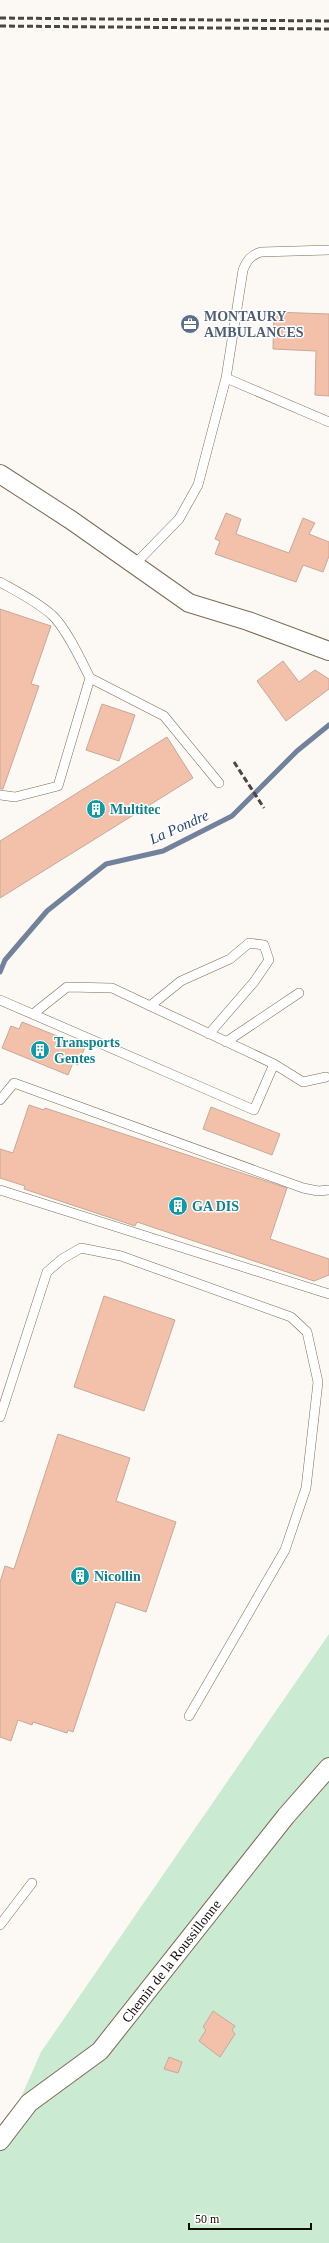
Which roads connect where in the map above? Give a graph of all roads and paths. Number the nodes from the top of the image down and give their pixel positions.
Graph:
1 (329, 250) edge
2 (226, 378) junction
3 (329, 422) edge
4 (0, 474) edge
5 (134, 565) junction
6 (0, 582) edge
7 (329, 651) edge
8 (90, 678) junction
9 (219, 783) dead end
10 (0, 795) edge
11 (299, 992) dead end
12 (4, 1002) edge
13 (150, 1006) junction
14 (33, 1014) junction
15 (209, 1034) junction
16 (226, 1042) junction
17 (274, 1064) junction
18 (326, 1077) dead end
19 (0, 1100) edge
20 (0, 1190) edge
21 (329, 1190) edge
22 (329, 1294) edge
23 (0, 1417) edge
24 (189, 1716) dead end
25 (329, 1767) edge
26 (32, 1882) dead end
27 (0, 1925) edge
28 (0, 2141) edge

1 - 2 lane
2 - 3 lane
2 - 5 lane
4 - 5 street
5 - 7 street
6 - 8 lane
8 - 9 lane
8 - 10 lane
11 - 16 lane
12 - 14 lane
13 - 14 lane
13 - 15 lane
13 - 15 lane
14 - 17 lane
15 - 16 lane
16 - 17 lane
17 - 18 lane
19 - 21 lane
20 - 22 lane
23 - 24 lane
25 - 28 street, Chemin de la Roussillonne
26 - 27 lane

